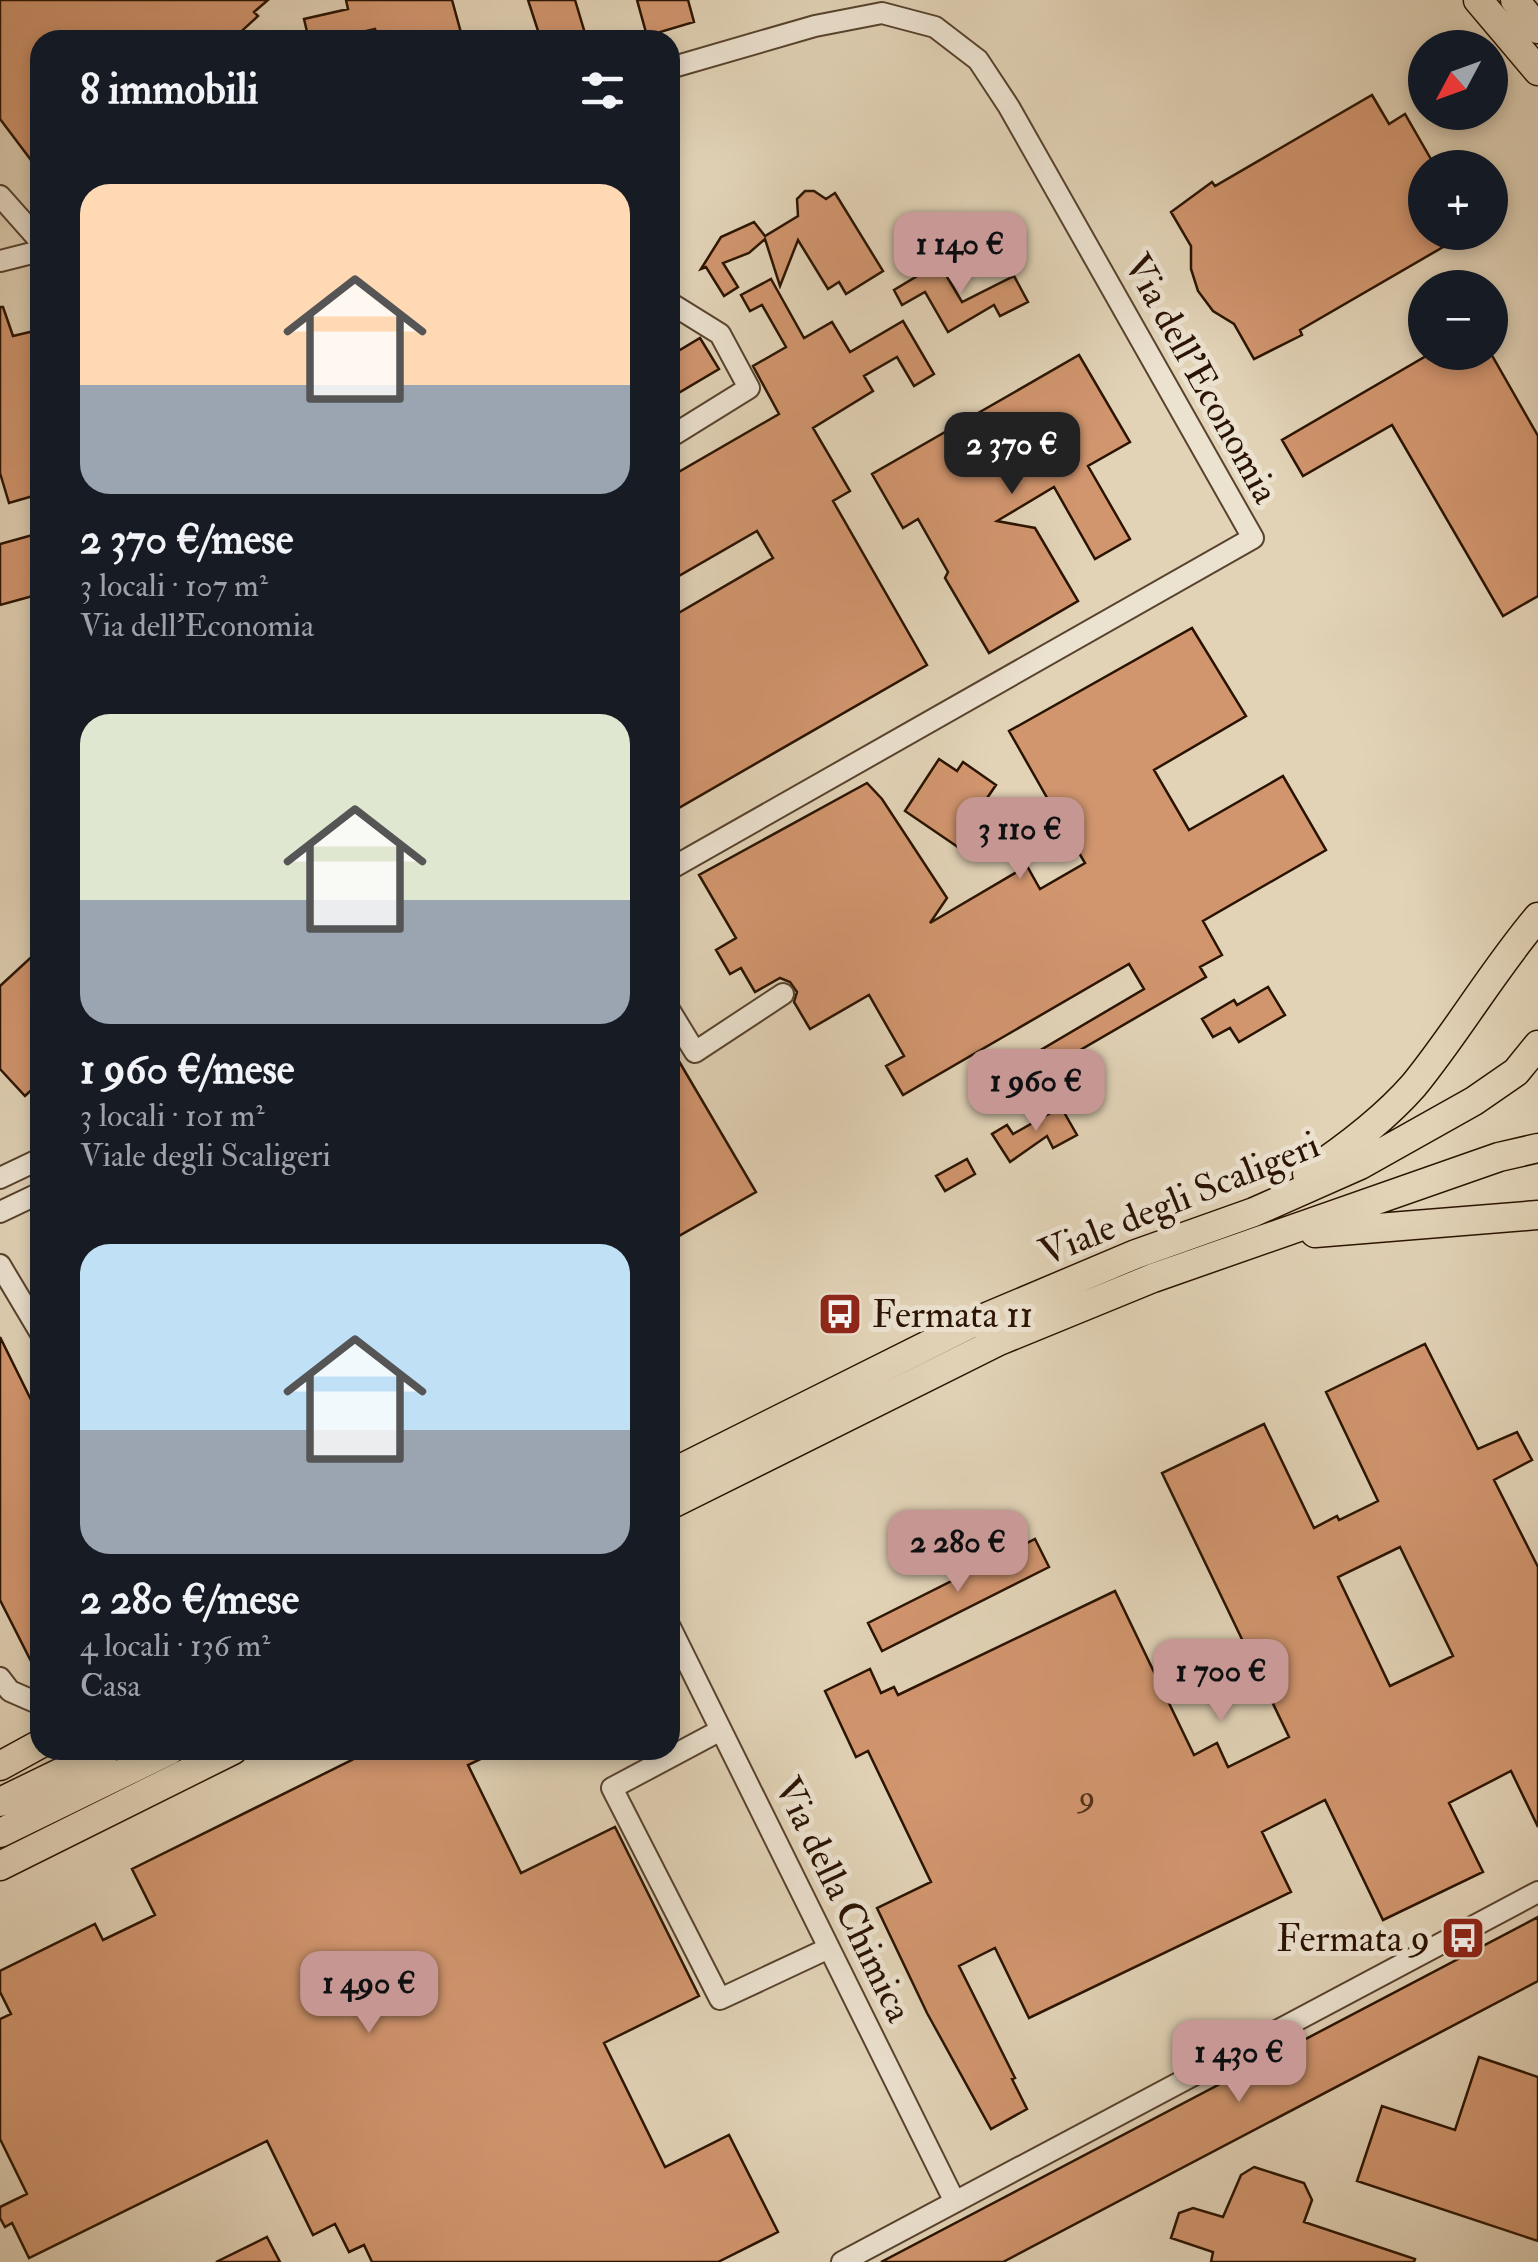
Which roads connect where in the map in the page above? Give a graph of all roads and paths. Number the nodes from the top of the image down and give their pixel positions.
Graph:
1 (1478, 0) edge
2 (1514, 0) edge
3 (1538, 29) edge
4 (680, 65) edge
5 (1538, 71) edge
6 (0, 196) edge
7 (30, 230) edge
8 (30, 254) edge
9 (0, 261) edge
10 (680, 309) edge
11 (680, 431) edge
12 (680, 863) edge
13 (1538, 916) edge
14 (783, 994) dead end
15 (680, 1027) edge
16 (1538, 1045) edge
17 (1538, 1148) edge
18 (30, 1164) edge
19 (0, 1178) edge
20 (30, 1198) edge
21 (0, 1212) edge
22 (1254, 1212) junction
23 (1538, 1215) edge
24 (1269, 1238) junction
25 (0, 1265) edge
26 (30, 1315) edge
27 (894, 1395) junction
28 (819, 1400) junction
29 (680, 1453) edge
30 (680, 1469) edge
31 (680, 1500) edge
32 (680, 1519) edge
33 (680, 1647) edge
34 (0, 1678) edge
35 (30, 1700) edge
36 (721, 1730) junction
37 (30, 1750) edge
38 (680, 1752) edge
39 (86, 1760) edge
40 (150, 1760) edge
41 (214, 1760) edge
42 (665, 1760) edge
43 (0, 1766) edge
44 (0, 1802) edge
45 (0, 1833) edge
46 (0, 1866) edge
47 (1538, 1892) edge
48 (830, 1948) junction
49 (955, 2202) junction
50 (842, 2262) edge

1 - 5 highway
2 - 3 highway
4 - 12 street, Via dell'Economia
6 - 7 street
8 - 9 street
10 - 11 street
13 - 22 highway
14 - 15 street
16 - 22 highway, Viale degli Scaligeri
17 - 24 highway, Viale degli Scaligeri
18 - 19 street
20 - 21 street
22 - 28 highway, Viale degli Scaligeri
23 - 24 highway
24 - 27 highway, Viale degli Scaligeri
25 - 26 street
27 - 31 highway, Viale degli Scaligeri
27 - 32 highway
28 - 29 highway
28 - 30 highway, Viale degli Scaligeri
33 - 36 street, Via della Chimica
34 - 35 street
36 - 38 street
36 - 48 street, Via della Chimica
37 - 43 highway
39 - 44 highway
40 - 45 highway
41 - 46 highway
42 - 48 street
47 - 49 street
48 - 49 street, Via della Chimica
49 - 50 street

